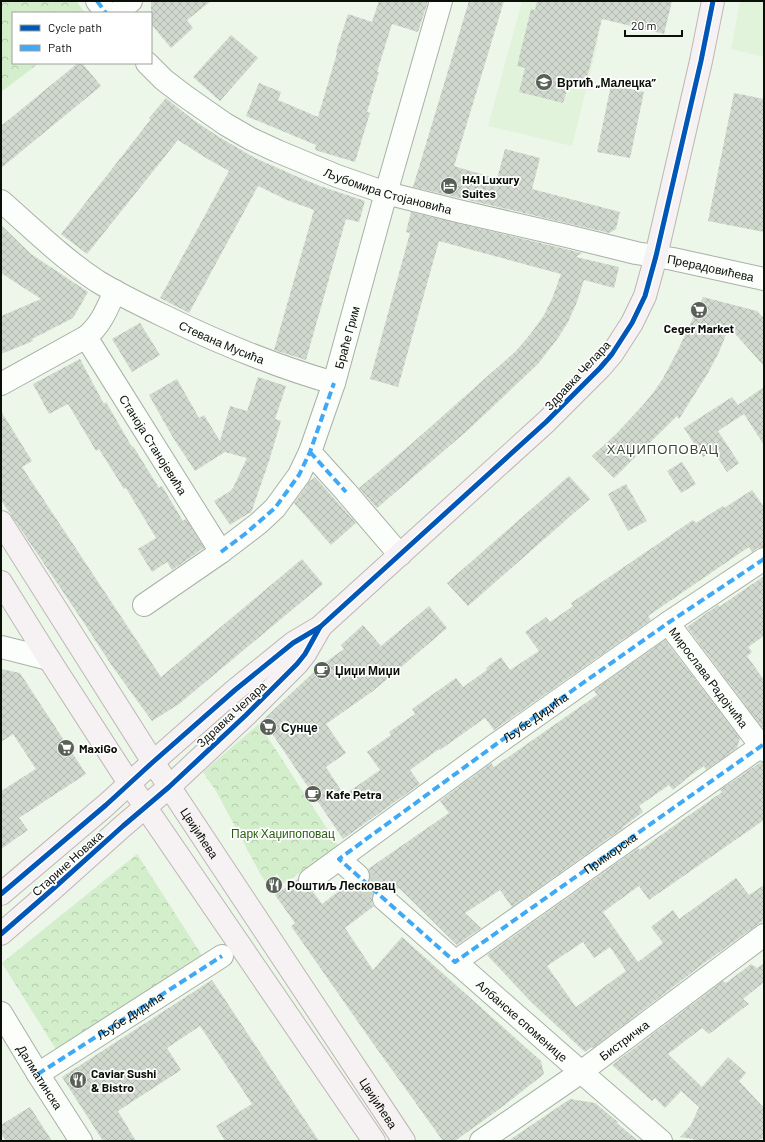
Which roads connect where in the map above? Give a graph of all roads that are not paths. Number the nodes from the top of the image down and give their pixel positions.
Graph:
1 (97, 1) edge
2 (131, 1) edge
3 (441, 1) edge
4 (713, 1) edge
5 (105, 12) edge
6 (118, 12) edge
7 (149, 64) edge
8 (386, 193) junction
9 (1, 201) edge
10 (656, 256) junction
11 (764, 280) edge
12 (115, 291) junction
13 (86, 337) junction
14 (334, 383) junction
15 (1, 384) edge
16 (310, 452) junction
17 (1, 522) edge
18 (221, 552) junction
19 (400, 555) junction
20 (764, 559) edge
21 (1, 582) edge
22 (144, 606) dead end
23 (668, 623) junction
24 (320, 627) junction
25 (1, 647) edge
26 (49, 659) junction
27 (763, 747) edge
28 (153, 762) junction
29 (129, 783) junction
30 (169, 787) junction
31 (146, 807) junction
32 (339, 859) junction
33 (358, 876) tunnel mouth
34 (310, 880) dead end
35 (1, 894) edge
36 (384, 899) tunnel mouth
37 (1, 934) edge
38 (764, 935) edge
39 (222, 956) dead end
40 (455, 962) junction
41 (1, 1012) edge
42 (581, 1072) junction
43 (38, 1074) junction
44 (81, 1141) edge
45 (374, 1141) edge
46 (404, 1141) edge
47 (481, 1141) edge
48 (661, 1141) edge

1 - 5 street
2 - 6 street
3 - 8 street, Браће Грим
4 - 10 main road, Здравка Челара
7 - 8 street, Љубомира Стојановића
8 - 10 street, Љубомира Стојановића
8 - 14 street, Браће Грим
9 - 12 street, Стевана Мусића
10 - 11 street, Прерадовићева
10 - 19 main road, Здравка Челара
12 - 13 street
12 - 14 street, Стевана Мусића
13 - 15 street
13 - 18 street, Станоја Станојевића
14 - 16 street, Браће Грим
16 - 18 street, Браће Грим
16 - 19 street
17 - 28 main road, Цвијићева
18 - 22 street, Браће Грим
19 - 24 main road, Здравка Челара
20 - 23 street, Љубе Дидића
21 - 26 main road
23 - 27 street, Мирослава Радојчића
23 - 32 street, Љубе Дидића
24 - 28 main road, Здравка Челара
24 - 30 main road, Здравка Челара
25 - 26 street
26 - 29 main road
27 - 40 street, Приморска
28 - 29 main road, Здравка Челара
28 - 30 main road, Цвијићева
29 - 31 main road
29 - 35 main road, Старине Новака
30 - 31 main road, Здравка Челара
30 - 46 main road, Цвијићева
31 - 37 main road, Старине Новака
31 - 45 main road
32 - 33 street
32 - 34 street, Љубе Дидића
36 - 40 street, Албанске споменице
38 - 42 street, Бистричка
39 - 43 street, Љубе Дидића
40 - 42 street, Албанске споменице
41 - 43 street, Далматинска
42 - 47 street, Бистричка
42 - 48 street, Албанске споменице
43 - 44 street, Далматинска

